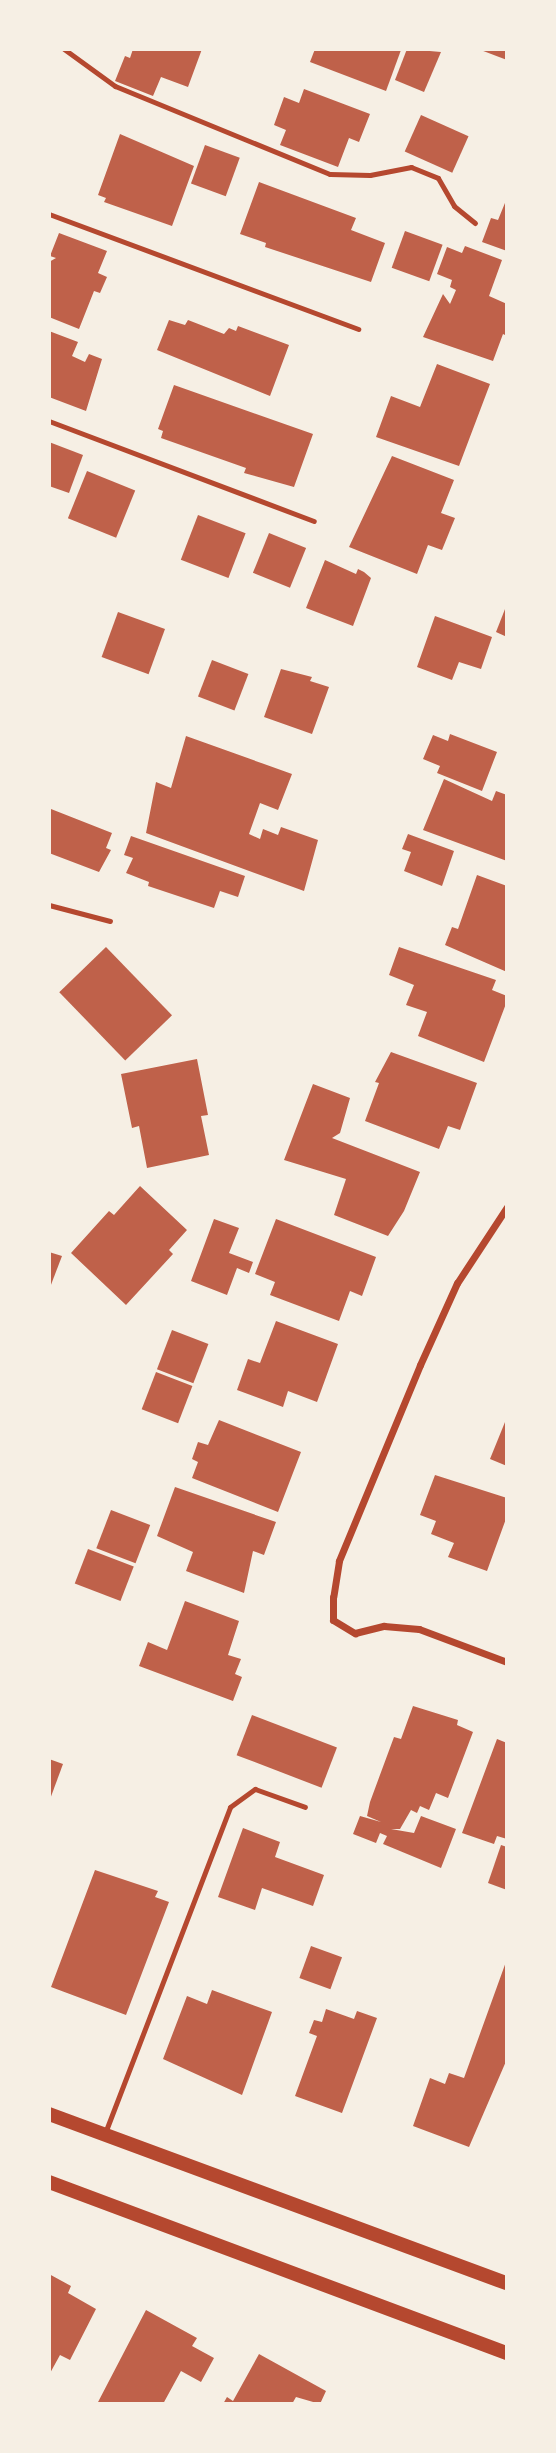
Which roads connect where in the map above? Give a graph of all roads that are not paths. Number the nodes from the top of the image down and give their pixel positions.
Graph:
1 (64, 49) edge
2 (49, 214) edge
3 (475, 223) dead end
4 (358, 329) dead end
5 (49, 421) edge
6 (314, 521) dead end
7 (49, 905) edge
8 (110, 921) dead end
9 (507, 1207) edge
10 (507, 1662) edge
11 (305, 1807) dead end
12 (49, 2114) edge
13 (104, 2134) junction
14 (49, 2182) edge
15 (507, 2283) edge
16 (507, 2353) edge

1 - 3 lane
2 - 4 lane
5 - 6 lane
7 - 8 lane
9 - 10 street
11 - 13 lane
12 - 13 main road
13 - 15 main road
14 - 16 main road

